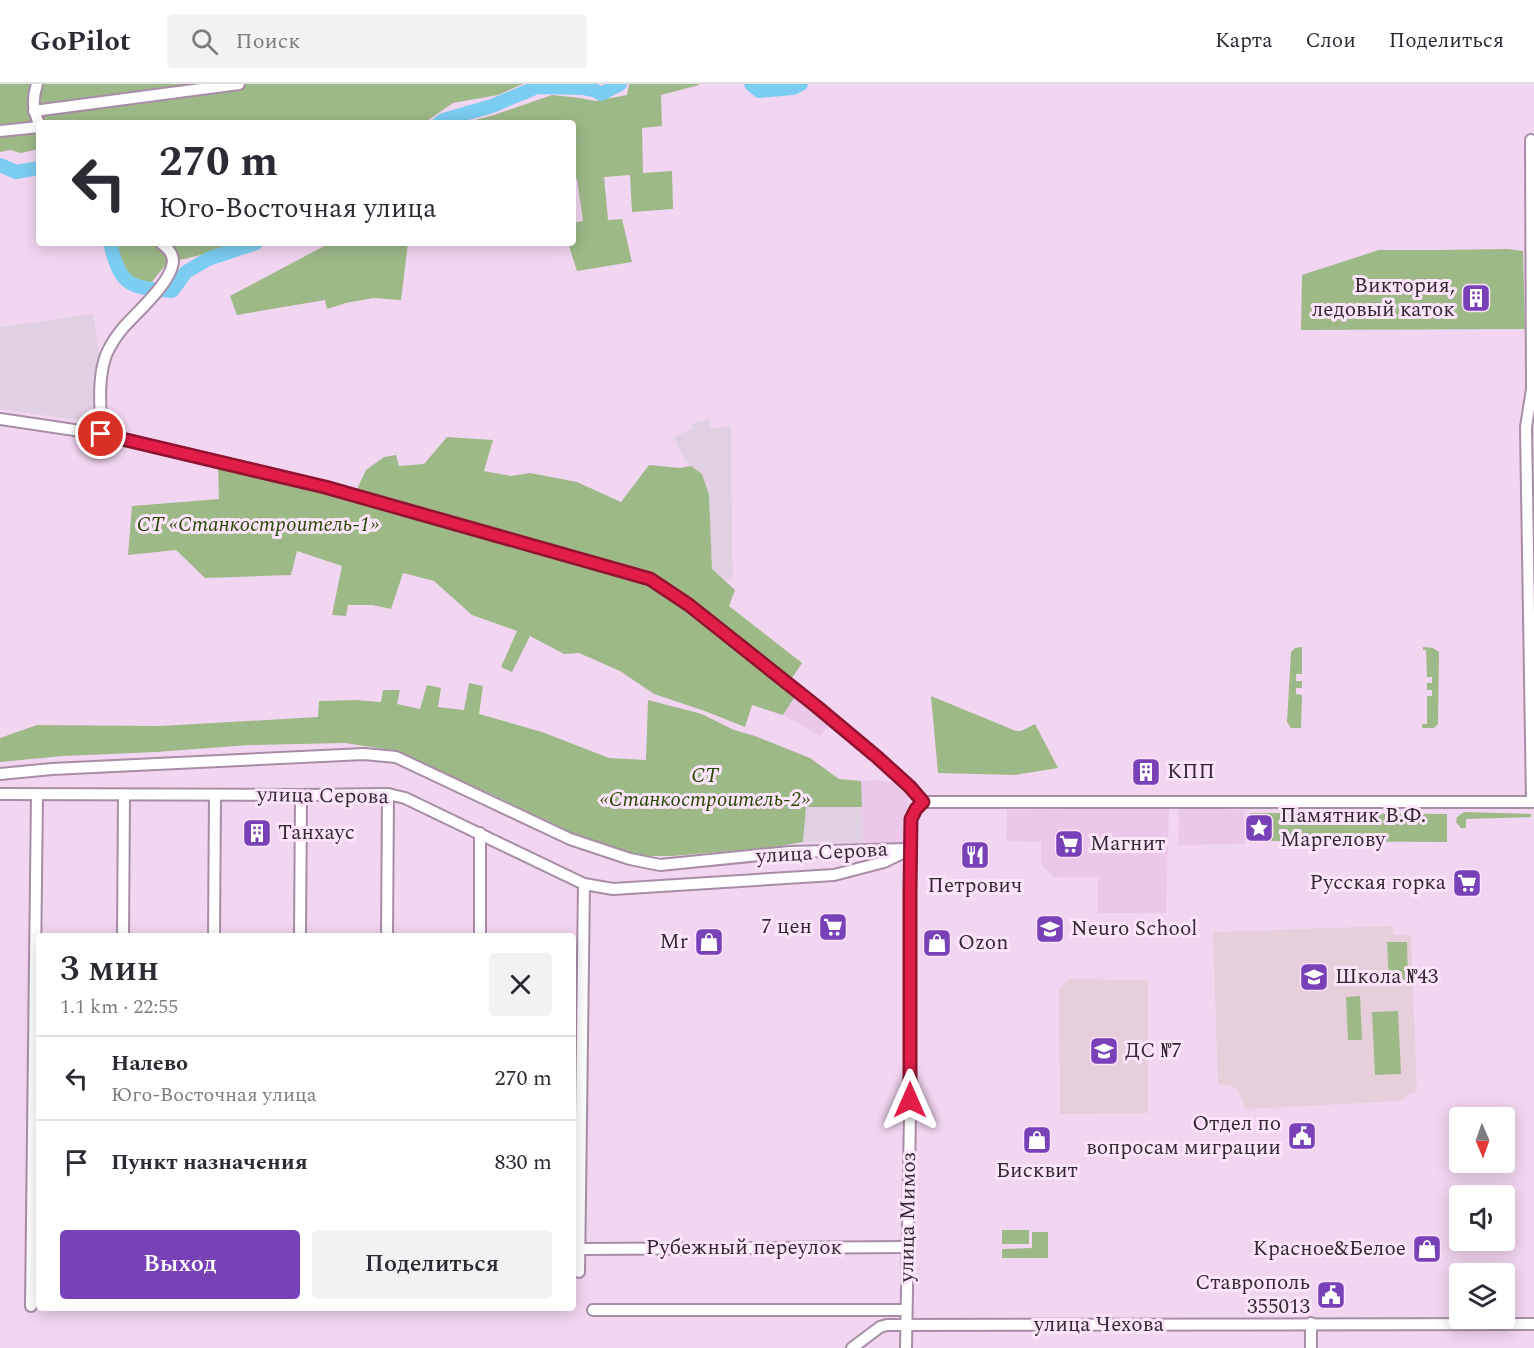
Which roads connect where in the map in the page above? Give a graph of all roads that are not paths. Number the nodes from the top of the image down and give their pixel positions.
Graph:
1 (37, 84) edge
2 (239, 84) edge
3 (34, 111) junction
4 (37, 120) edge
5 (36, 126) edge
6 (0, 130) edge
7 (1531, 140) dead end
8 (164, 246) edge
9 (0, 419) edge
10 (101, 434) junction
11 (0, 774) edge
12 (0, 794) edge
13 (388, 794) junction
14 (37, 795) junction
15 (124, 795) junction
16 (215, 795) junction
17 (302, 795) junction
18 (923, 802) junction
19 (1533, 802) edge
20 (480, 833) junction
21 (911, 849) junction
22 (584, 884) junction
23 (123, 933) edge
24 (214, 933) edge
25 (300, 933) edge
26 (387, 933) edge
27 (480, 933) edge
28 (908, 1248) junction
29 (579, 1249) junction
30 (579, 1272) dead end
31 (31, 1306) dead end
32 (593, 1310) dead end
33 (906, 1310) junction
34 (1311, 1323) junction
35 (1534, 1324) edge
36 (907, 1325) junction
37 (852, 1348) edge
38 (906, 1348) edge
39 (1311, 1348) edge

1 - 3 street
2 - 3 street
3 - 4 street
5 - 6 street
7 - 19 street
8 - 10 street
9 - 10 street
10 - 18 street
11 - 21 street, улица Серова
12 - 14 street, улица Серова
13 - 17 street, улица Серова
13 - 20 street, улица Серова
13 - 26 street
14 - 15 street, улица Серова
14 - 31 street
15 - 16 street, улица Серова
15 - 23 street
16 - 17 street, улица Серова
16 - 24 street
17 - 25 street
18 - 19 street
18 - 21 street, улица Мимоз
20 - 22 street, улица Серова
20 - 27 street
21 - 22 street, улица Серова
21 - 28 street, улица Мимоз
22 - 29 street
28 - 29 street, Рубежный переулок
28 - 33 street, улица Мимоз
29 - 30 street
32 - 33 street
33 - 36 street, улица Мимоз
34 - 35 street, улица Чехова
34 - 36 street, улица Чехова
34 - 39 street
36 - 37 street, улица Чехова
36 - 38 street, улица Мимоз

